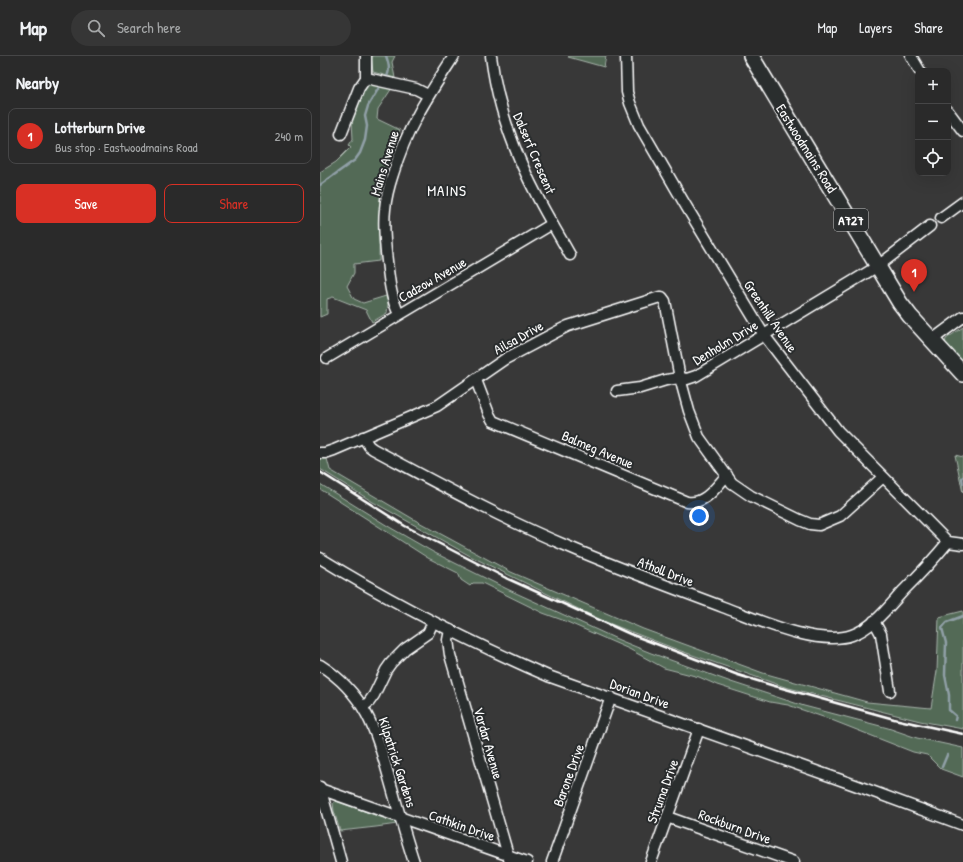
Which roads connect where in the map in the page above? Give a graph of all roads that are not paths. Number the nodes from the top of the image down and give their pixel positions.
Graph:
1 (366, 56) edge
2 (454, 56) edge
3 (490, 56) edge
4 (626, 56) edge
5 (751, 56) edge
6 (911, 56) edge
7 (918, 68) edge
8 (366, 78) junction
9 (428, 95) junction
10 (951, 115) edge
11 (963, 131) edge
12 (341, 134) dead end
13 (963, 202) edge
14 (941, 218) dead end
15 (552, 224) junction
16 (930, 226) dead end
17 (570, 255) dead end
18 (878, 266) junction
19 (400, 314) junction
20 (963, 317) edge
21 (764, 335) junction
22 (932, 340) junction
23 (327, 358) dead end
24 (963, 374) edge
25 (680, 378) junction
26 (476, 380) junction
27 (617, 391) dead end
28 (363, 437) junction
29 (320, 453) edge
30 (727, 475) junction
31 (883, 477) junction
32 (948, 542) junction
33 (963, 544) edge
34 (320, 558) edge
35 (874, 621) junction
36 (433, 622) junction
37 (450, 630) junction
38 (320, 665) edge
39 (890, 691) dead end
40 (611, 697) junction
41 (363, 707) junction
42 (699, 729) junction
43 (320, 789) edge
44 (667, 817) junction
45 (400, 818) junction
46 (963, 825) edge
47 (509, 858) edge
48 (342, 862) edge
49 (414, 862) edge
50 (526, 862) edge
51 (552, 862) edge
52 (651, 862) edge
53 (794, 862) edge

1 - 8 street
2 - 9 street, Mains Avenue
3 - 15 street, Dalserf Crescent
4 - 21 street, Greenhill Avenue
5 - 18 main road, Eastwoodmains Road / A727
6 - 7 street
8 - 9 street
8 - 12 street
9 - 19 street, Mains Avenue
10 - 11 street
13 - 14 street
15 - 17 street, Dalserf Crescent
15 - 19 street, Cadzow Avenue
16 - 18 street, Denholm Drive
18 - 21 street, Denholm Drive
18 - 22 main road, Eastwoodmains Road / A727
19 - 23 street, Cadzow Avenue
20 - 22 street
21 - 25 street, Denholm Drive
21 - 31 street, Greenhill Avenue
22 - 24 main road, Eastwoodmains Road / A727
25 - 26 street, Ailsa Drive
25 - 27 street, Denholm Drive
25 - 30 street
26 - 28 street, Ailsa Drive
26 - 30 street, Balmeg Avenue
28 - 29 street, Ailsa Drive
28 - 35 street, Atholl Drive
30 - 31 street
31 - 32 street, Greenhill Avenue
32 - 33 street
32 - 35 street, Atholl Drive
34 - 36 street, Dorian Drive
35 - 39 street
36 - 37 street, Dorian Drive
36 - 41 street
37 - 40 street, Dorian Drive
37 - 47 street, Vardar Avenue
38 - 41 street, Kilpatrick Gardens
40 - 42 street, Dorian Drive
40 - 51 street, Barone Drive
41 - 45 street, Kilpatrick Gardens
42 - 44 street, Struma Drive
42 - 46 street, Dorian Drive
43 - 45 street, Cathkin Drive
43 - 48 street
44 - 52 street, Struma Drive
44 - 53 street, Rockburn Drive
45 - 47 street, Cathkin Drive
45 - 49 street, Kilpatrick Gardens
47 - 50 street, Cathkin Drive

